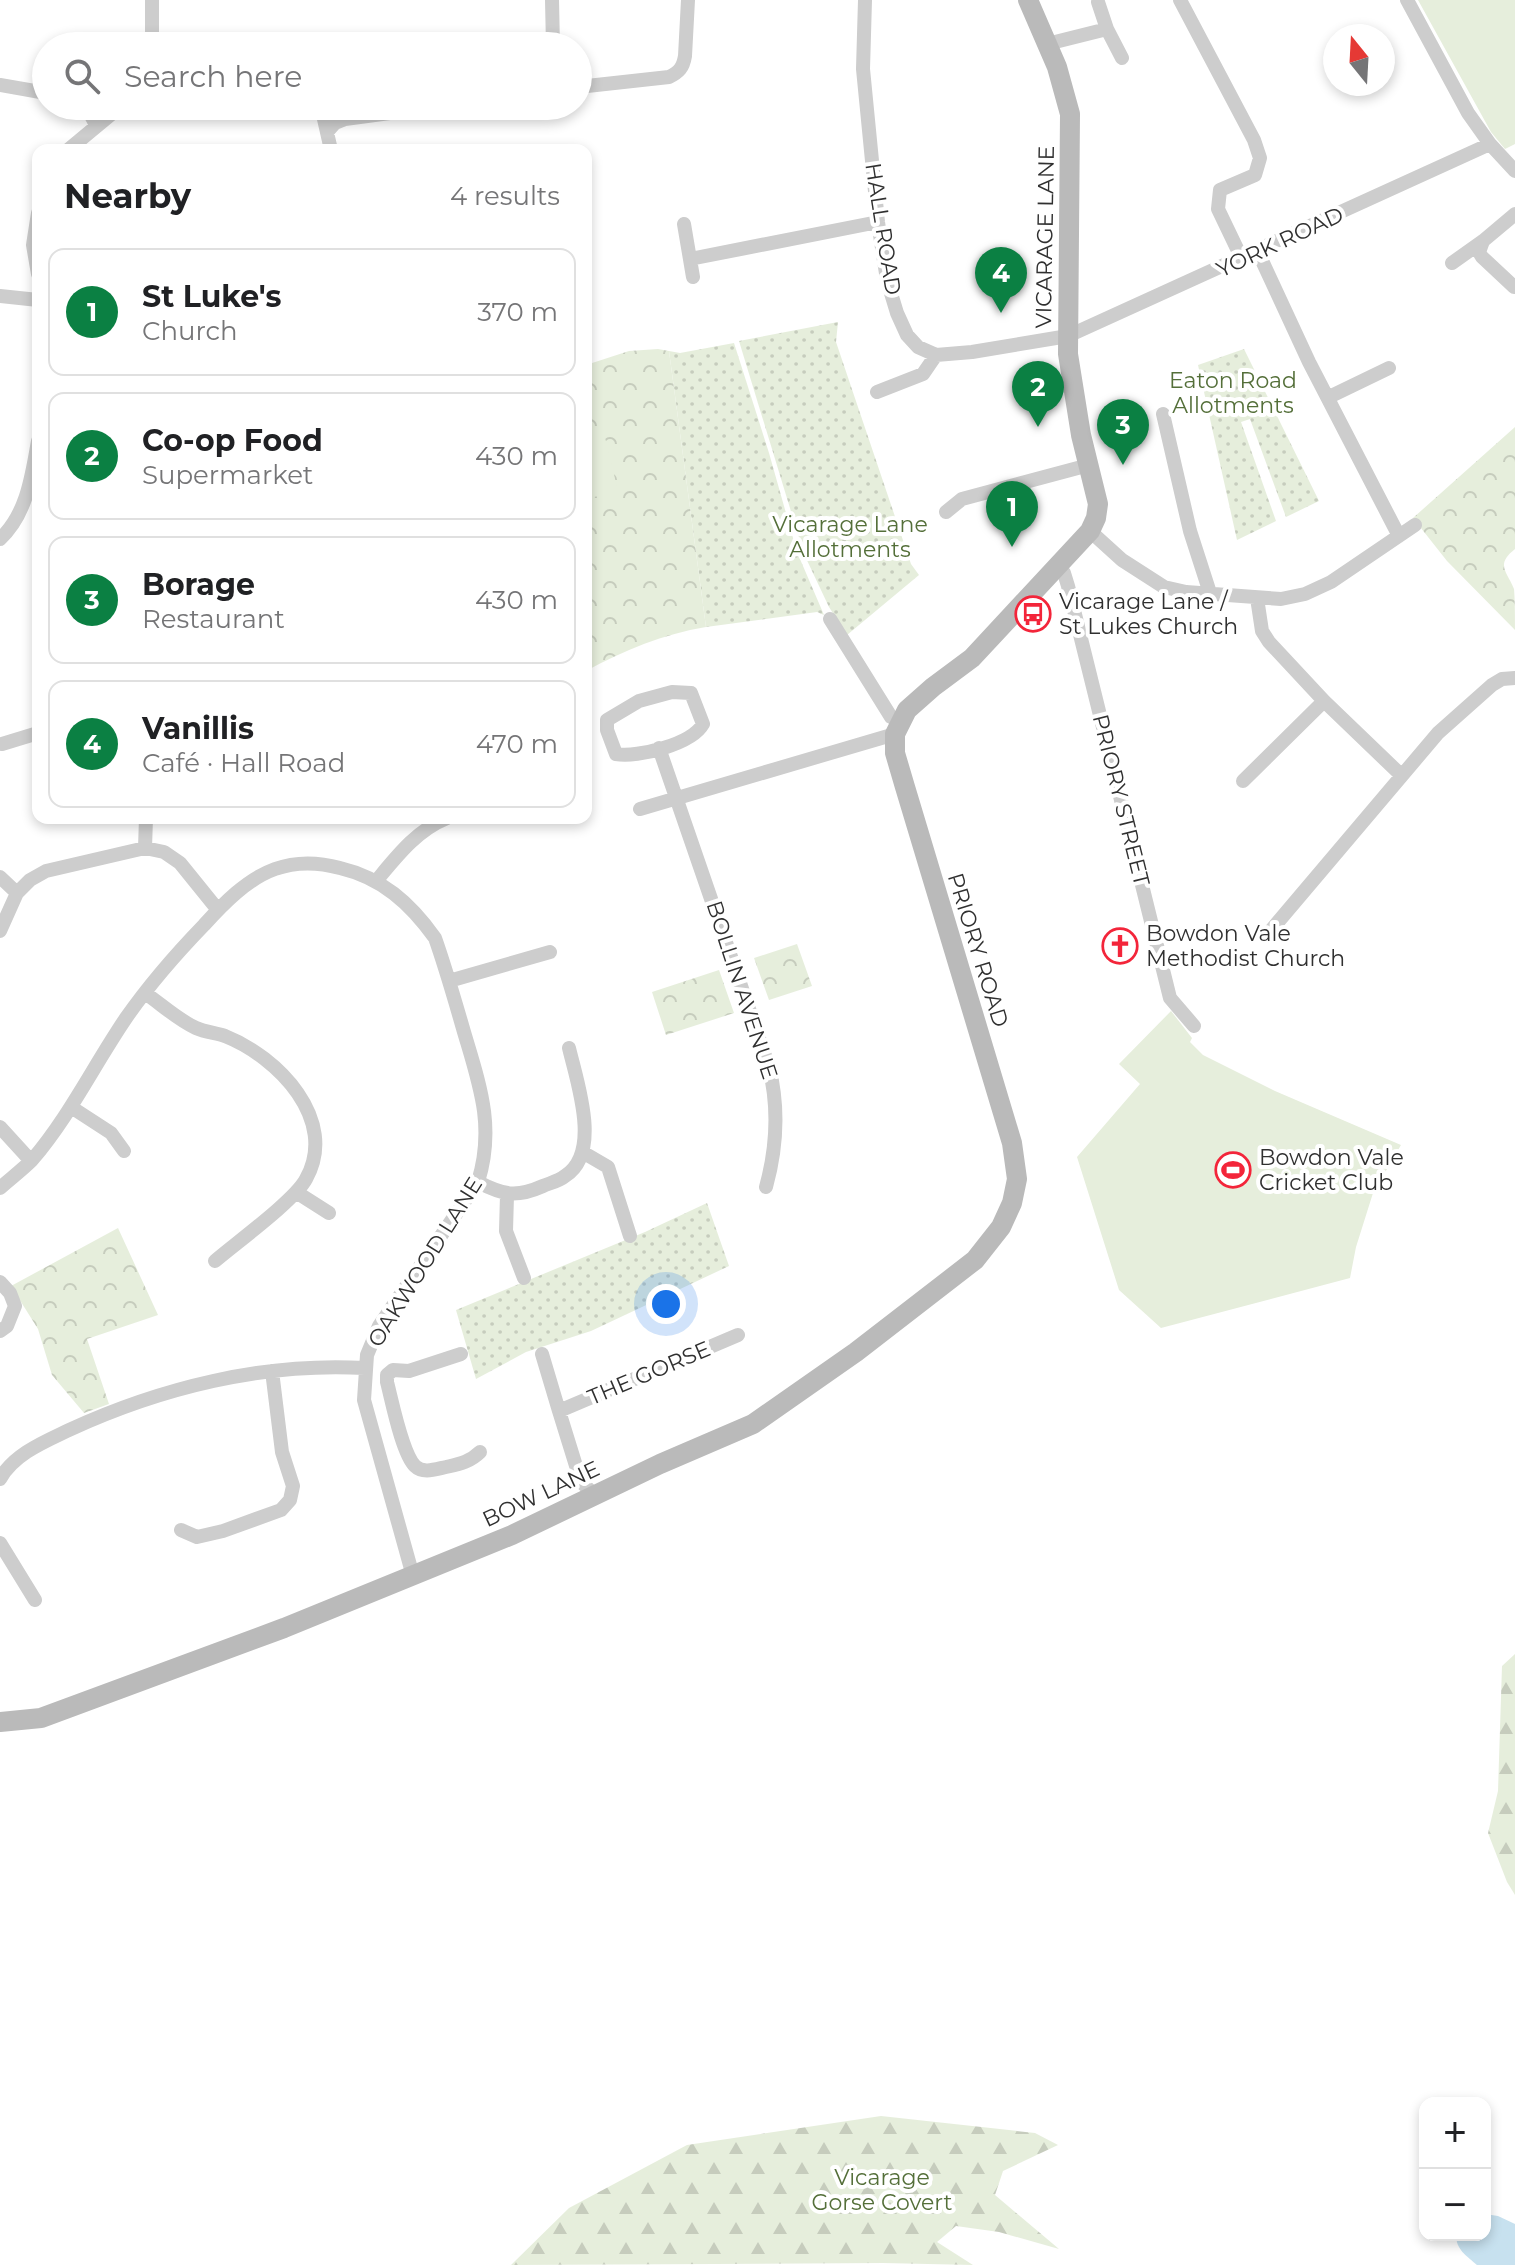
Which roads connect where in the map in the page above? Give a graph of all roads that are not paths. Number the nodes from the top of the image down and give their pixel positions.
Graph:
1 (152, 0) edge
2 (552, 0) edge
3 (688, 0) edge
4 (865, 0) edge
5 (1028, 0) edge
6 (1180, 0) edge
7 (1407, 0) edge
8 (1098, 2) dead end
9 (1107, 29) junction
10 (152, 32) edge
11 (553, 32) edge
12 (1047, 44) junction
13 (1122, 58) dead end
14 (0, 85) edge
15 (592, 85) edge
16 (32, 91) edge
17 (93, 120) edge
18 (103, 120) edge
19 (325, 120) edge
20 (342, 120) edge
21 (96, 125) junction
22 (328, 131) junction
23 (75, 144) edge
24 (330, 144) edge
25 (1490, 144) junction
26 (1515, 171) edge
27 (1515, 214) edge
28 (878, 222) junction
29 (684, 224) dead end
30 (1483, 241) junction
31 (1258, 252) junction
32 (690, 259) junction
33 (1242, 259) junction
34 (1452, 263) dead end
35 (693, 277) dead end
36 (1514, 287) edge
37 (0, 296) edge
38 (32, 299) edge
39 (1068, 336) junction
40 (936, 355) junction
41 (1389, 368) dead end
42 (877, 392) dead end
43 (1329, 397) junction
44 (1163, 414) dead end
45 (1089, 465) junction
46 (32, 483) edge
47 (946, 512) dead end
48 (1415, 525) dead end
49 (1090, 531) junction
50 (1399, 536) junction
51 (0, 539) edge
52 (1058, 567) junction
53 (1210, 593) junction
54 (1257, 598) junction
55 (830, 619) dead end
56 (1515, 678) edge
57 (1324, 701) junction
58 (898, 728) junction
59 (32, 735) edge
60 (2, 744) dead end
61 (659, 748) junction
62 (1401, 775) junction
63 (1243, 781) dead end
64 (677, 799) junction
65 (640, 809) dead end
66 (146, 824) edge
67 (434, 824) edge
68 (145, 848) junction
69 (0, 877) edge
70 (377, 880) junction
71 (17, 893) junction
72 (218, 910) junction
73 (0, 931) edge
74 (1267, 935) dead end
75 (550, 952) dead end
76 (449, 981) junction
77 (145, 993) junction
78 (1194, 1026) dead end
79 (569, 1048) dead end
80 (71, 1107) junction
81 (0, 1127) edge
82 (124, 1151) dead end
83 (584, 1153) junction
84 (31, 1161) junction
85 (1017, 1179) joint
86 (478, 1182) junction
87 (766, 1187) dead end
88 (0, 1188) edge
89 (296, 1192) junction
90 (507, 1195) junction
91 (329, 1213) dead end
92 (630, 1236) dead end
93 (215, 1261) dead end
94 (524, 1278) dead end
95 (0, 1282) edge
96 (0, 1331) edge
97 (738, 1335) dead end
98 (461, 1354) dead end
99 (542, 1354) dead end
100 (365, 1368) junction
101 (272, 1371) junction
102 (559, 1411) junction
103 (401, 1436) junction
104 (375, 1444) junction
105 (480, 1452) dead end
106 (0, 1479) edge
107 (596, 1496) junction
108 (181, 1530) dead end
109 (0, 1543) edge
110 (413, 1576) junction
111 (35, 1600) dead end
112 (0, 1722) edge

1 - 10 street
2 - 11 street
3 - 15 street
4 - 28 street, HALL ROAD
5 - 12 street, VICARAGE LANE
6 - 33 street
7 - 25 street
8 - 9 street
9 - 12 street
9 - 13 street
12 - 39 street, VICARAGE LANE
14 - 16 street
17 - 21 street
18 - 21 street
19 - 22 street
20 - 22 street
21 - 23 street
22 - 24 street
25 - 26 street
25 - 31 street, YORK ROAD
27 - 30 street
28 - 32 street
28 - 40 street, HALL ROAD
29 - 32 street
30 - 34 street
30 - 36 street
31 - 33 street, YORK ROAD
31 - 43 street
32 - 35 street
33 - 39 street, YORK ROAD
37 - 38 street
39 - 40 street
39 - 45 street, VICARAGE LANE
40 - 42 street
41 - 43 street
43 - 50 street
44 - 53 street
45 - 47 street
45 - 49 street, VICARAGE LANE
46 - 51 street
48 - 50 street
49 - 52 street
49 - 53 street
50 - 54 street
52 - 58 street
52 - 78 street, PRIORY STREET
53 - 54 street
54 - 57 street
55 - 58 street
56 - 62 street
57 - 62 street
57 - 63 street
58 - 64 street
58 - 85 street, PRIORY ROAD
59 - 60 street
61 - 61 street
61 - 64 street, BOLLIN AVENUE
62 - 74 street
64 - 65 street
64 - 87 street, BOLLIN AVENUE
66 - 68 street
67 - 70 street
68 - 71 street
68 - 72 street
69 - 71 street
70 - 72 street, OAKWOOD LANE
70 - 76 street, OAKWOOD LANE
71 - 73 street
72 - 77 street, OAKWOOD LANE
75 - 76 street
76 - 86 street, OAKWOOD LANE
77 - 80 street, OAKWOOD LANE
77 - 89 street
79 - 83 street
80 - 82 street
80 - 84 street, OAKWOOD LANE
81 - 84 street
83 - 90 street
83 - 92 street
84 - 88 street, OAKWOOD LANE
85 - 107 street, BOW LANE
86 - 90 street
86 - 100 street, OAKWOOD LANE
89 - 91 street
89 - 93 street
90 - 94 street
95 - 96 street
97 - 102 street, THE GORSE
98 - 103 street
99 - 102 street, THE GORSE
100 - 101 street
100 - 104 street, OAKWOOD LANE
101 - 106 street
101 - 108 street
102 - 107 street, THE GORSE
103 - 104 street
103 - 105 street
104 - 110 street, OAKWOOD LANE
107 - 110 street, BOW LANE
109 - 111 street
110 - 112 street, BOW LANE

